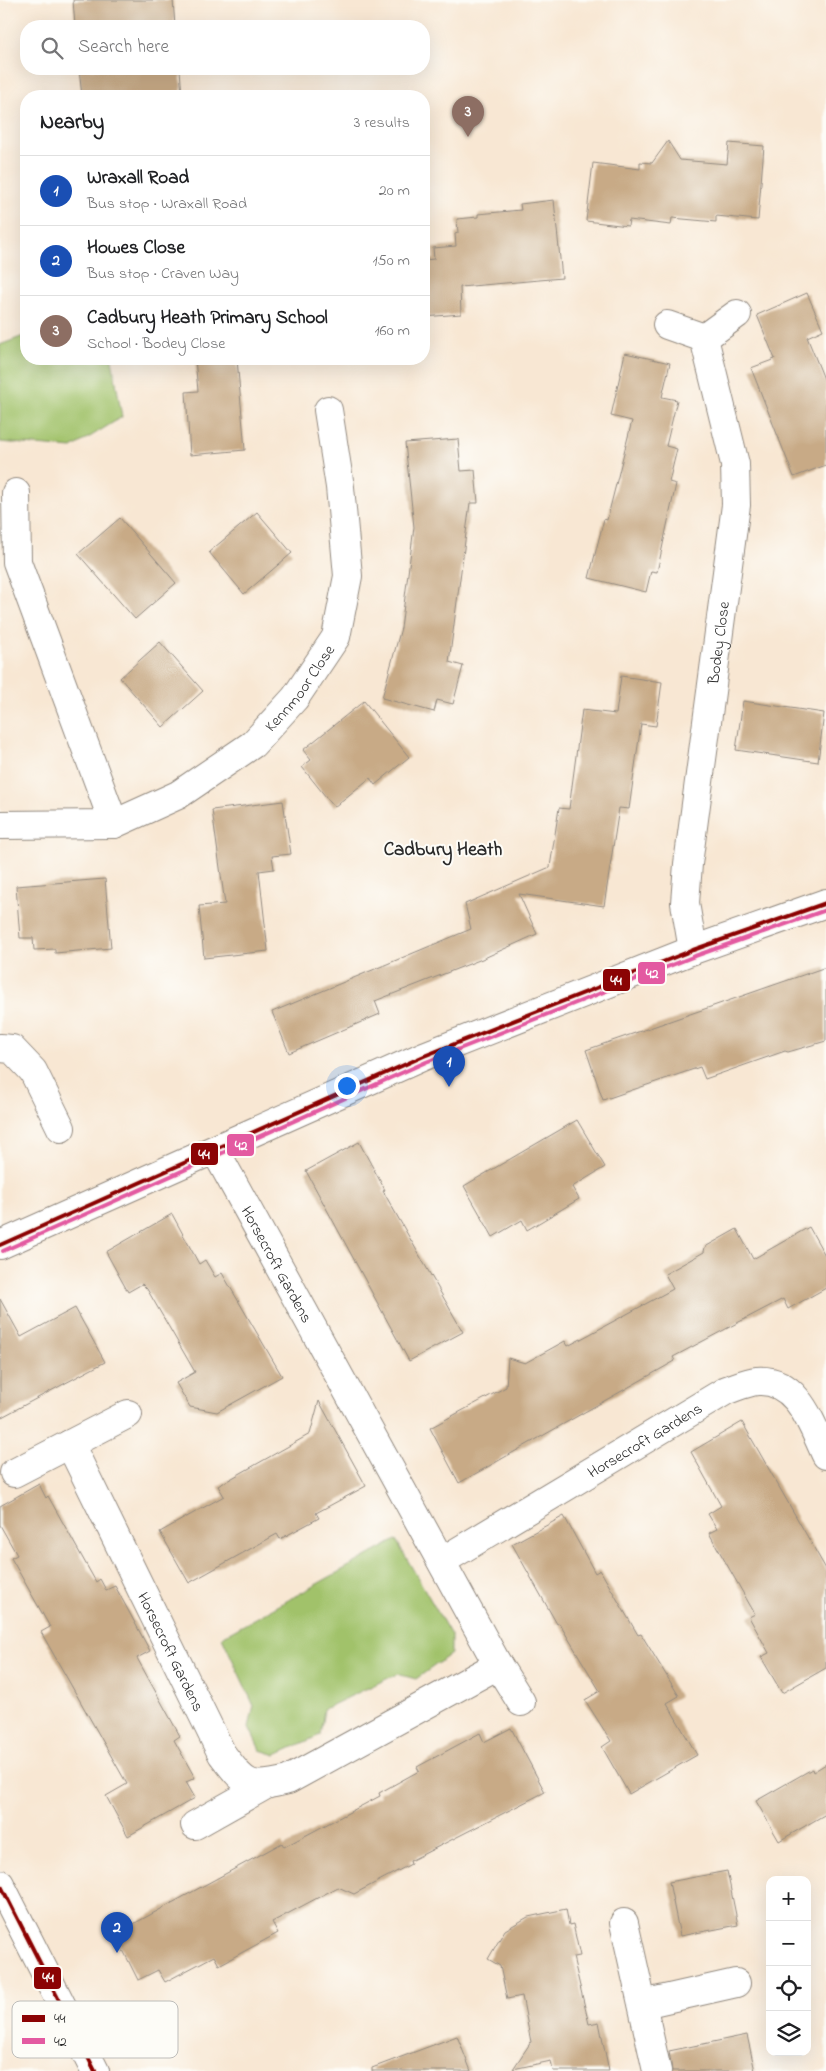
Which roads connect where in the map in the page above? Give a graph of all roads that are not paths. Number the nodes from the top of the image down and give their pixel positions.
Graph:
1 (737, 314) dead end
2 (667, 324) dead end
3 (704, 338) junction
4 (328, 410) dead end
5 (16, 494) dead end
6 (114, 824) junction
7 (0, 825) edge
8 (826, 903) edge
9 (693, 950) junction
10 (0, 1048) edge
11 (61, 1128) dead end
12 (216, 1150) junction
13 (0, 1245) edge
14 (128, 1414) dead end
15 (70, 1444) junction
16 (826, 1456) edge
17 (14, 1473) dead end
18 (442, 1561) junction
19 (498, 1665) junction
20 (521, 1702) dead end
21 (266, 1786) junction
22 (195, 1825) dead end
23 (0, 1884) edge
24 (624, 1923) dead end
25 (736, 1984) dead end
26 (59, 2001) edge
27 (643, 2004) junction
28 (88, 2058) edge
29 (95, 2071) edge
30 (657, 2071) edge

1 - 3 street
2 - 3 street
3 - 9 street, Bodey Close
4 - 6 street, Kennmoor Close
5 - 6 street
6 - 7 street, Kennmoor Close
8 - 9 street
9 - 12 street
10 - 11 street
12 - 13 street
12 - 18 street, Horsecroft Gardens
14 - 15 street
15 - 17 street
15 - 21 street, Horsecroft Gardens
16 - 18 street, Horsecroft Gardens
18 - 19 street, Horsecroft Gardens
19 - 20 street, Horsecroft Gardens
19 - 21 street
21 - 22 street
23 - 26 street
24 - 27 street
25 - 27 street
27 - 30 street
28 - 29 street

